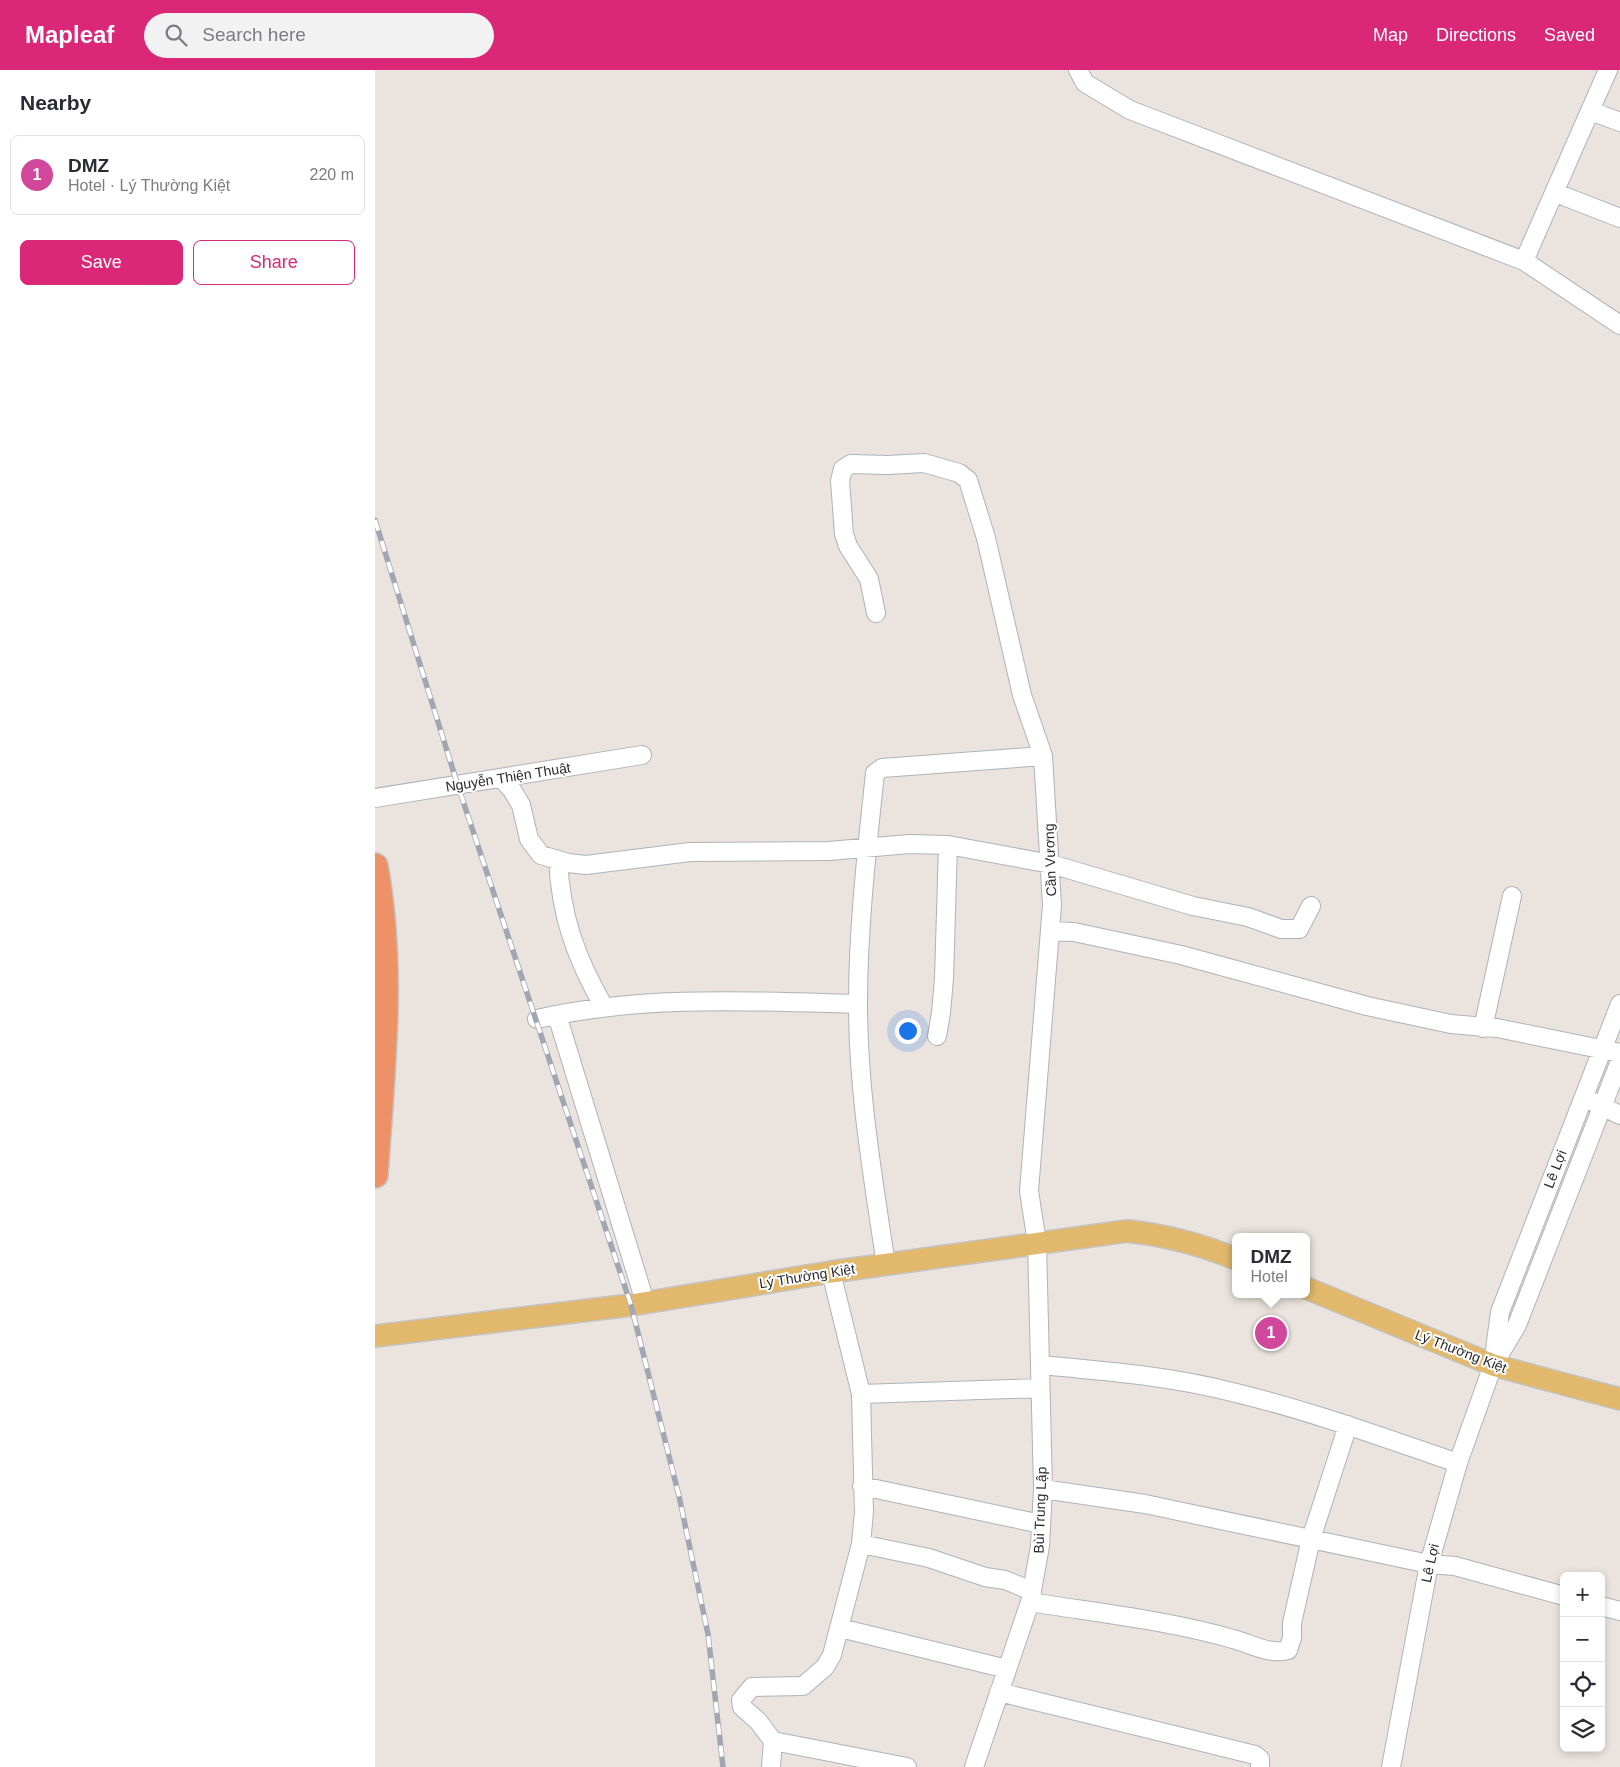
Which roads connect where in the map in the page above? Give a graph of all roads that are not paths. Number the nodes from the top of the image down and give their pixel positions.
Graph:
1 (1078, 70) edge
2 (1608, 70) edge
3 (1591, 111) junction
4 (1620, 122) edge
5 (1556, 193) junction
6 (1620, 218) edge
7 (1524, 261) junction
8 (1620, 325) edge
9 (876, 613) dead end
10 (642, 755) dead end
11 (1043, 756) junction
12 (502, 779) junction
13 (375, 798) edge
14 (948, 845) junction
15 (867, 849) junction
16 (558, 860) junction
17 (1051, 864) junction
18 (375, 866) edge
19 (1512, 896) dead end
20 (1311, 906) dead end
21 (1050, 931) junction
22 (858, 1004) junction
23 (1620, 1004) edge
24 (604, 1007) junction
25 (557, 1015) junction
26 (537, 1019) dead end
27 (1483, 1028) junction
28 (937, 1036) dead end
29 (1602, 1050) junction
30 (1620, 1053) edge
31 (1620, 1061) edge
32 (1584, 1097) junction
33 (1602, 1106) junction
34 (1620, 1115) edge
35 (375, 1175) edge
36 (1532, 1230) junction
37 (1552, 1237) junction
38 (1037, 1244) junction
39 (1232, 1257) edge
40 (886, 1264) junction
41 (831, 1272) junction
42 (1310, 1290) edge
43 (645, 1302) junction
44 (375, 1336) edge
45 (1040, 1365) junction
46 (1493, 1365) junction
47 (1040, 1388) junction
48 (861, 1394) junction
49 (1620, 1399) edge
50 (1348, 1425) junction
51 (1458, 1462) junction
52 (862, 1486) junction
53 (1043, 1489) junction
54 (1041, 1524) junction
55 (1311, 1539) junction
56 (861, 1544) junction
57 (1429, 1564) junction
58 (1560, 1595) edge
59 (1031, 1596) junction
60 (1605, 1607) edge
61 (1620, 1611) edge
62 (839, 1628) junction
63 (1007, 1669) junction
64 (999, 1692) junction
65 (773, 1741) junction
66 (771, 1767) edge
67 (907, 1767) edge
68 (974, 1767) edge
69 (1261, 1767) edge
70 (1391, 1767) edge

1 - 7 street
2 - 3 street
3 - 4 street
3 - 5 street
5 - 6 street
5 - 7 street
7 - 8 street
9 - 11 street, Cần Vương
10 - 12 street, Nguyễn Thiện Thuật
11 - 15 street
11 - 17 street, Cần Vương
12 - 13 street, Nguyễn Thiện Thuật
12 - 16 street
14 - 15 street
14 - 17 street
14 - 28 street
15 - 16 street
15 - 22 street
16 - 24 street
17 - 20 street
17 - 21 street, Cần Vương
18 - 35 highway
19 - 27 street
21 - 27 street
21 - 38 street, Cần Vương
22 - 24 street
22 - 40 street
23 - 29 street, Lê Lợi
24 - 25 street
25 - 26 street
25 - 43 street
27 - 29 street
29 - 30 street
29 - 32 street, Lê Lợi
31 - 33 street, Lê Lợi
32 - 33 street
32 - 36 street, Lê Lợi
33 - 34 street
33 - 37 street, Lê Lợi
36 - 37 street
36 - 46 street, Lê Lợi
37 - 46 street, Lê Lợi
38 - 39 main road, Lý Thường Kiệt
38 - 40 main road, Lý Thường Kiệt
38 - 45 street, Bùi Trung Lập
40 - 41 main road, Lý Thường Kiệt
41 - 43 main road, Lý Thường Kiệt
41 - 48 street
42 - 46 main road, Lý Thường Kiệt
43 - 44 main road, Lý Thường Kiệt
45 - 47 street, Bùi Trung Lập
45 - 50 street
46 - 49 main road, Lý Thường Kiệt
46 - 51 street, Lê Lợi
47 - 48 street
47 - 53 street, Bùi Trung Lập
48 - 52 street
50 - 51 street
50 - 55 street
51 - 57 street, Lê Lợi
52 - 54 street
52 - 56 street
53 - 54 street, Bùi Trung Lập
53 - 55 street
54 - 59 street, Bùi Trung Lập
55 - 57 street
55 - 59 street
56 - 59 street
56 - 62 street
57 - 58 street
57 - 70 street, Lê Lợi
59 - 63 street, Bùi Trung Lập
60 - 61 street
62 - 63 street
62 - 65 street
63 - 64 street, Bùi Trung Lập
64 - 68 street, Bùi Trung Lập
64 - 69 street
65 - 66 street
65 - 67 street

